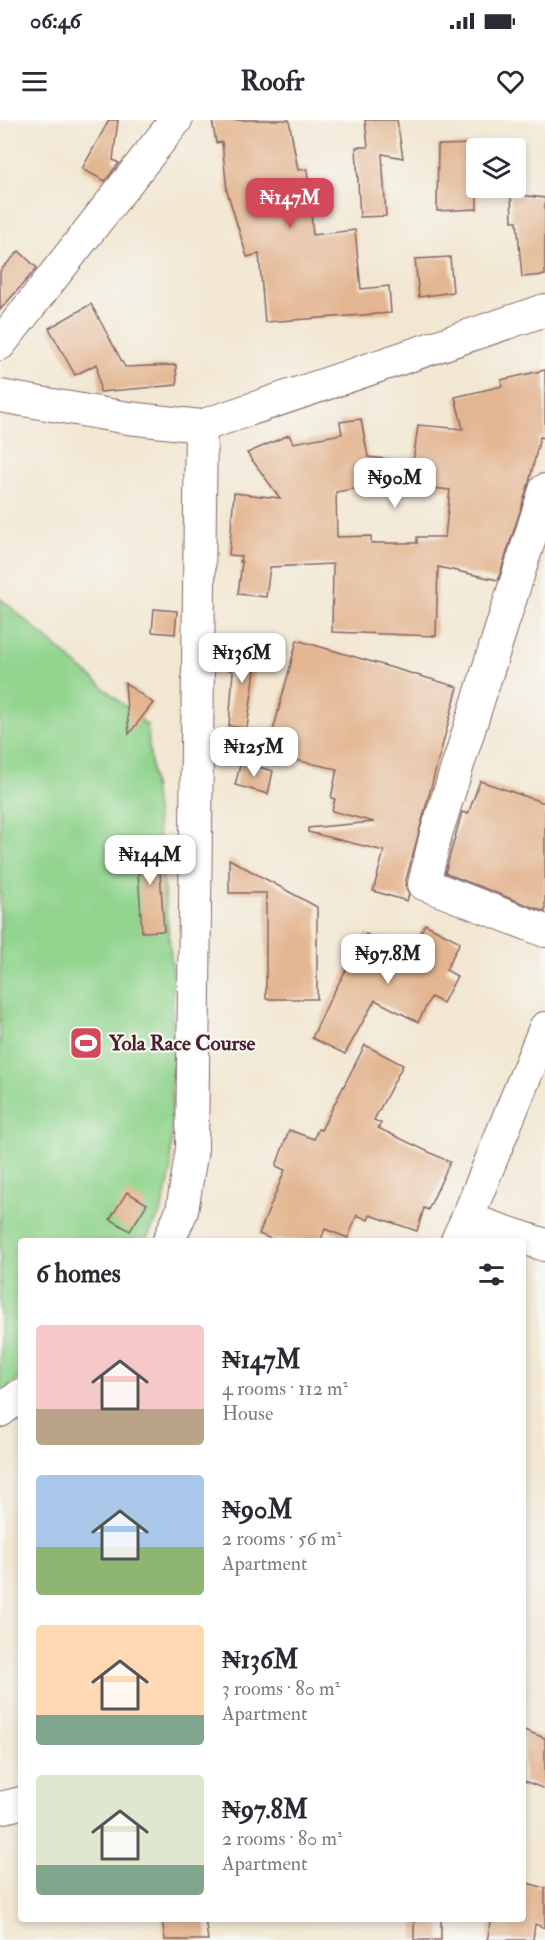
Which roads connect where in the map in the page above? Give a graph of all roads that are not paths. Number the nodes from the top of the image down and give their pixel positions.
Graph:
1 (176, 120) edge
2 (545, 310) edge
3 (0, 344) edge
4 (0, 396) edge
5 (201, 426) junction
6 (545, 490) edge
7 (545, 931) edge
8 (545, 1028) edge
9 (462, 1230) edge
10 (170, 1238) edge
11 (506, 1238) edge
12 (526, 1242) edge
13 (545, 1245) edge
14 (18, 1397) edge
15 (0, 1411) edge
16 (18, 1804) edge
17 (0, 1809) edge

1 - 3 street
2 - 5 street
4 - 5 street
5 - 10 street
6 - 7 street
8 - 9 street
9 - 11 street
12 - 13 street
14 - 15 street
16 - 17 street

